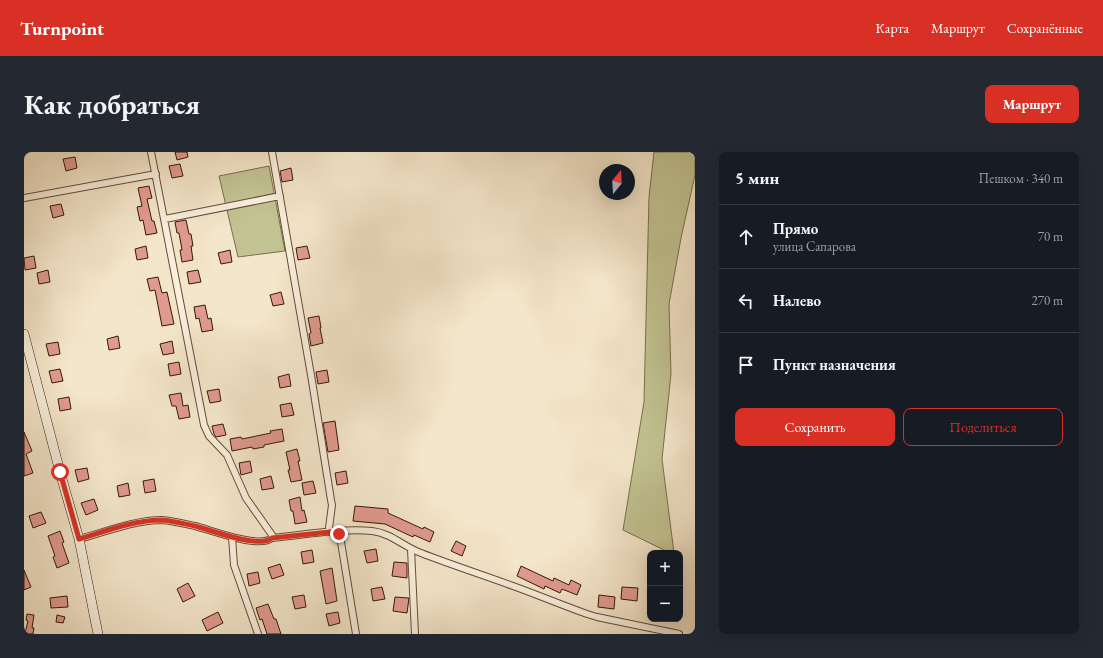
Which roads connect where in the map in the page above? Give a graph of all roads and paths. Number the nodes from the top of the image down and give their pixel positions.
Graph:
1 (152, 152) edge
2 (272, 152) edge
3 (156, 174) junction
4 (280, 196) junction
5 (24, 198) edge
6 (165, 219) junction
7 (24, 334) edge
8 (330, 532) junction
9 (232, 537) junction
10 (272, 538) junction
11 (79, 539) junction
12 (411, 549) junction
13 (98, 634) edge
14 (258, 634) edge
15 (356, 634) edge
16 (415, 634) edge
17 (679, 634) edge

1 - 3 street
2 - 4 street
3 - 5 street
3 - 6 street
4 - 6 street
4 - 8 street
6 - 10 street
7 - 11 main road
8 - 10 street
8 - 12 street
8 - 15 street
9 - 10 street
9 - 11 street
9 - 14 street
11 - 13 main road
12 - 16 street
12 - 17 street

